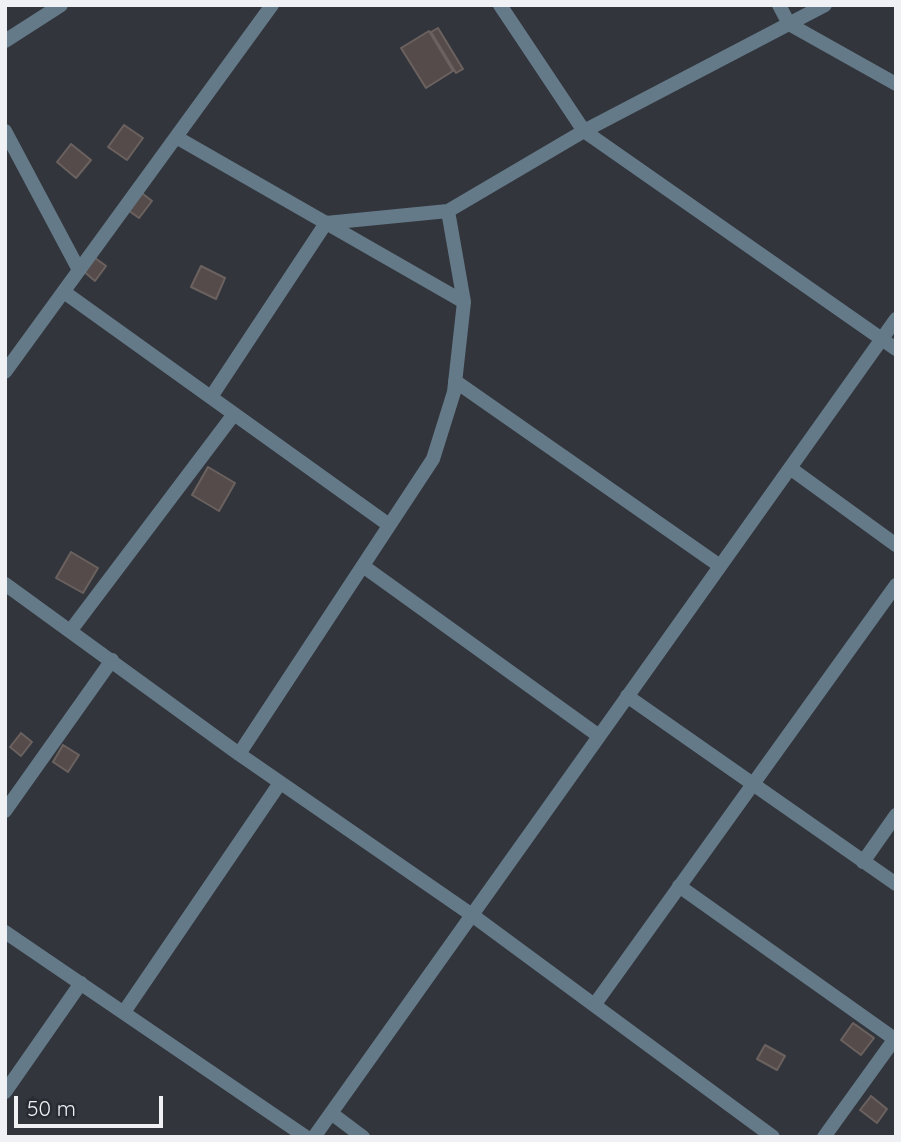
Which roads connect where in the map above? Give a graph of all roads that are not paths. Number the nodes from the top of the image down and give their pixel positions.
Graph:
1 (61, 5) edge
2 (272, 5) edge
3 (500, 5) edge
4 (779, 5) edge
5 (825, 5) edge
6 (789, 24) junction
7 (5, 41) edge
8 (896, 84) edge
9 (5, 131) edge
10 (584, 131) junction
11 (176, 137) junction
12 (448, 211) junction
13 (326, 223) junction
14 (79, 270) junction
15 (64, 292) junction
16 (464, 302) junction
17 (896, 319) edge
18 (881, 339) junction
19 (896, 349) edge
20 (5, 372) edge
21 (455, 381) junction
22 (211, 397) junction
23 (234, 414) junction
24 (790, 468) junction
25 (389, 525) junction
26 (896, 545) edge
27 (363, 566) junction
28 (720, 566) junction
29 (5, 584) edge
30 (896, 584) edge
31 (71, 630) junction
32 (112, 660) junction
33 (627, 696) junction
34 (599, 736) junction
35 (239, 754) junction
36 (280, 783) junction
37 (754, 785) junction
38 (5, 811) edge
39 (896, 815) edge
40 (863, 862) junction
41 (896, 884) edge
42 (679, 886) junction
43 (472, 915) junction
44 (5, 932) edge
45 (81, 983) junction
46 (594, 1004) junction
47 (124, 1012) junction
48 (895, 1039) edge
49 (5, 1092) edge
50 (331, 1113) junction
51 (306, 1137) edge
52 (314, 1137) edge
53 (363, 1137) edge
54 (773, 1137) edge
55 (824, 1137) edge

1 - 7 street
2 - 11 street
3 - 10 street
4 - 6 street
5 - 6 street
6 - 8 street
6 - 10 street
9 - 14 street
10 - 12 street
10 - 18 street
11 - 13 street
11 - 14 street
12 - 13 street
12 - 16 street
13 - 16 street
13 - 22 street
14 - 15 street
15 - 20 street
15 - 22 street
16 - 21 street
17 - 18 street
18 - 19 street
18 - 24 street
21 - 25 street
21 - 28 street
22 - 23 street
23 - 25 street
23 - 31 street
24 - 26 street
24 - 28 street
25 - 27 street
27 - 34 street
27 - 35 street
28 - 33 street
29 - 31 street
30 - 37 street
31 - 32 street
32 - 35 street
32 - 38 street
33 - 34 street
33 - 37 street
34 - 43 street
35 - 36 street
36 - 43 street
36 - 47 street
37 - 40 street
37 - 42 street
39 - 40 street
40 - 41 street
42 - 46 street
42 - 48 street
43 - 46 street
43 - 50 street
44 - 45 street
45 - 47 street
45 - 49 street
46 - 54 street
47 - 51 street
48 - 55 street
50 - 52 street
50 - 53 street

